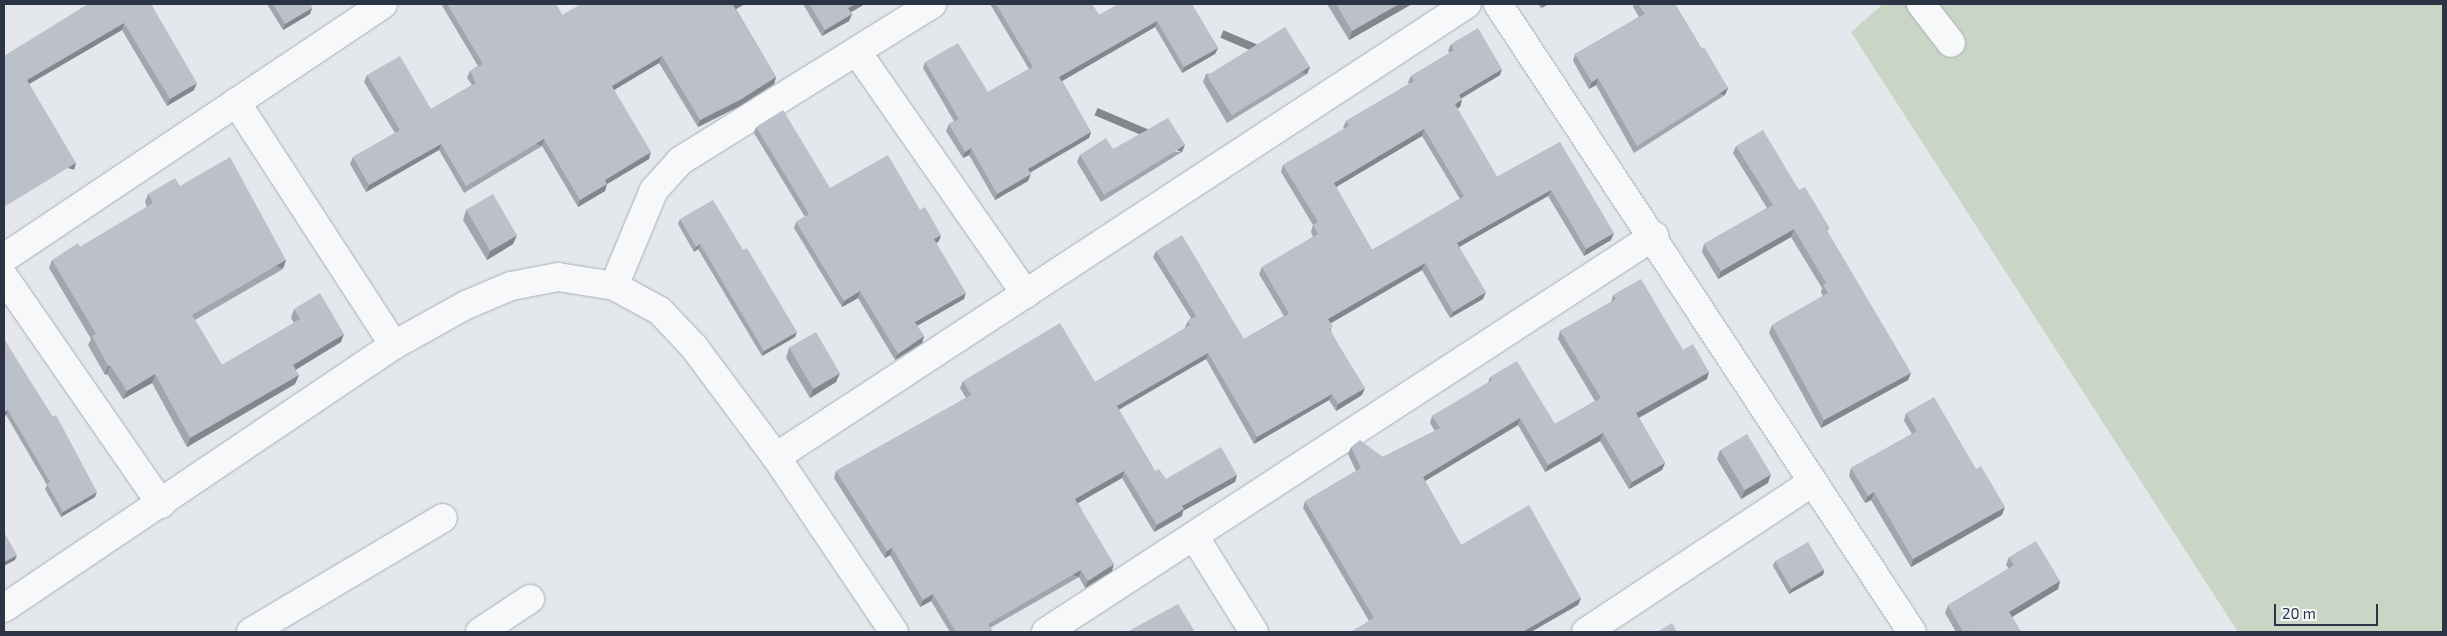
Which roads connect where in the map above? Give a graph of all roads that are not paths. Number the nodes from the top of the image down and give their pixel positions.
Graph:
1 (383, 4) edge
2 (932, 4) edge
3 (1467, 4) edge
4 (1498, 4) edge
5 (1921, 4) edge
6 (1951, 43) dead end
7 (857, 52) junction
8 (236, 102) junction
9 (1654, 236) junction
10 (4, 258) edge
11 (4, 277) edge
12 (614, 286) junction
13 (1026, 294) junction
14 (394, 345) junction
15 (776, 457) junction
16 (1813, 482) junction
17 (161, 504) junction
18 (443, 518) dead end
19 (1194, 536) junction
20 (530, 599) dead end
21 (4, 608) edge
22 (250, 632) edge
23 (480, 632) edge
24 (894, 632) edge
25 (1046, 632) edge
26 (1254, 632) edge
27 (1586, 632) edge
28 (1912, 632) edge

1 - 8 street
2 - 7 street
3 - 13 street
4 - 9 street
5 - 6 street
7 - 12 street
7 - 13 street
8 - 10 street
8 - 14 street
9 - 16 street
9 - 19 street
11 - 17 street
12 - 14 street
12 - 15 street
13 - 15 street
14 - 17 street
15 - 24 street
16 - 27 street
16 - 28 street
17 - 21 street
18 - 22 street
19 - 25 street
19 - 26 street
20 - 23 street

